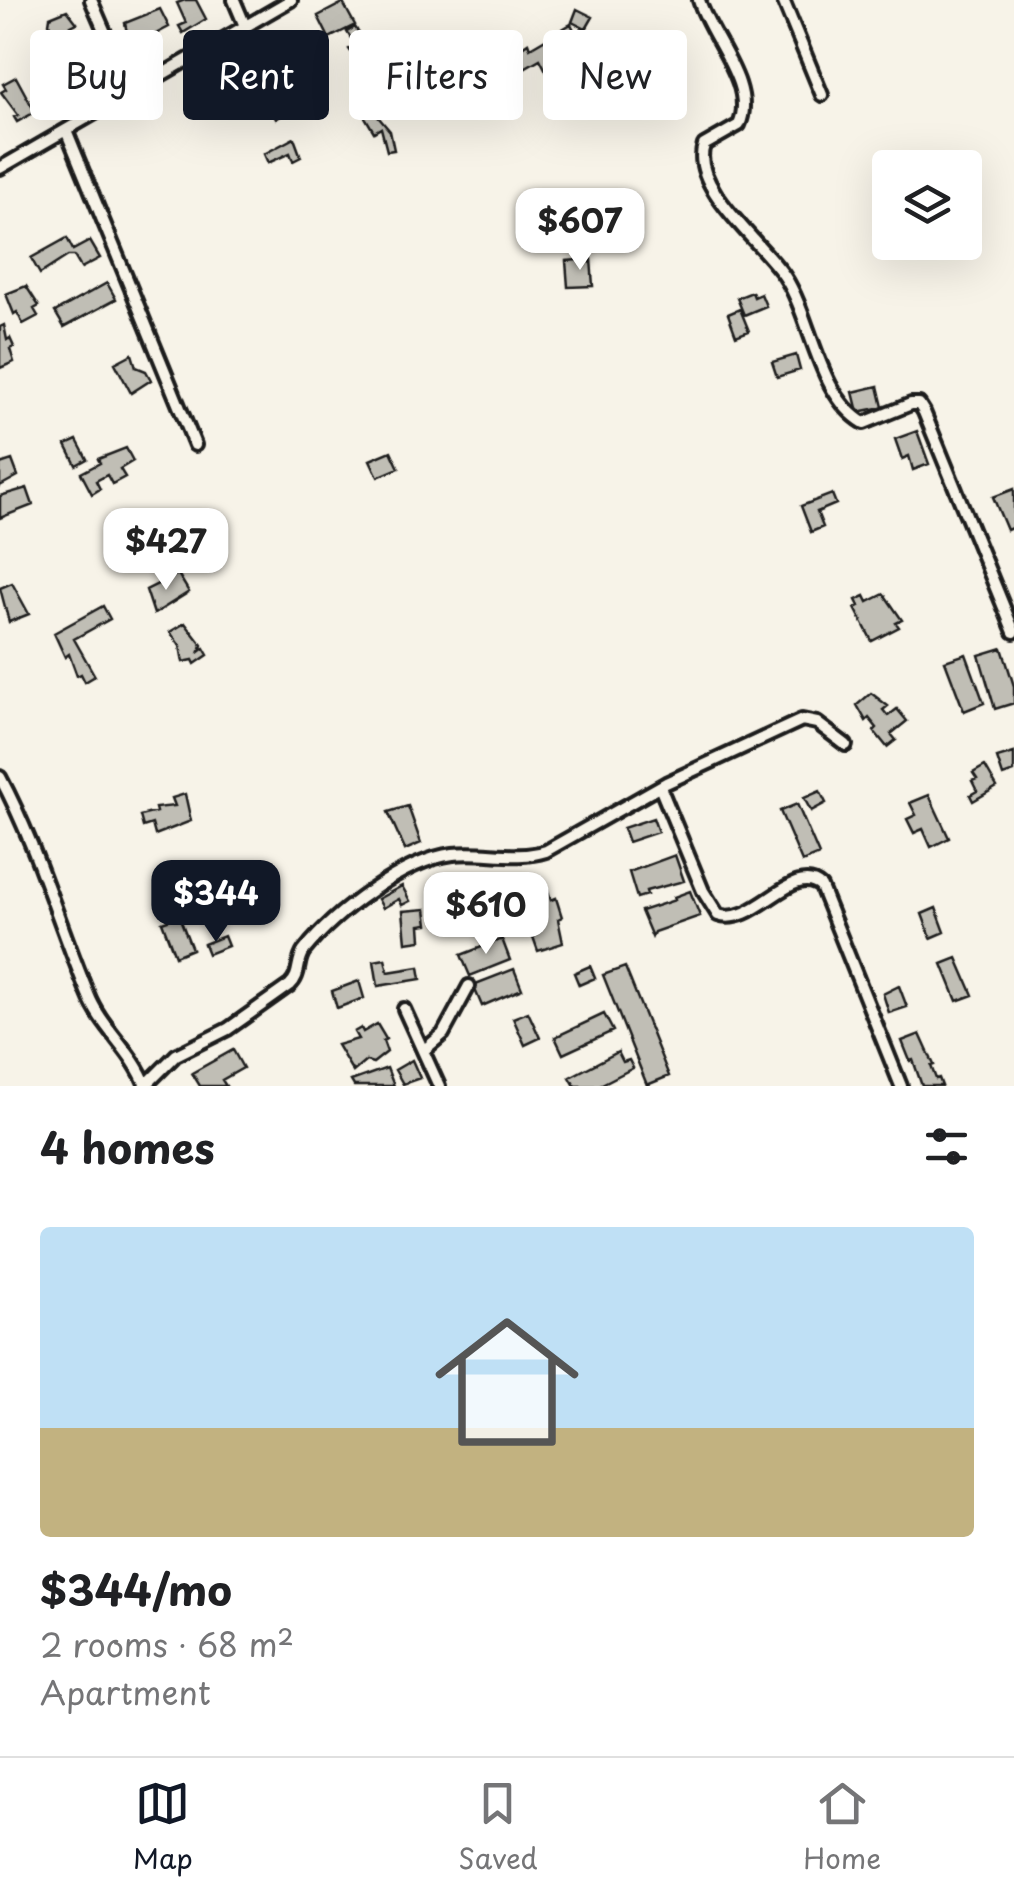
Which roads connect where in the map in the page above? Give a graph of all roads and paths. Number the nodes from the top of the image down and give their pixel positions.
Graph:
1 (91, 0) edge
2 (234, 0) edge
3 (291, 0) edge
4 (699, 0) edge
5 (783, 0) edge
6 (244, 26) junction
7 (104, 30) edge
8 (163, 74) edge
9 (822, 95) dead end
10 (84, 120) edge
11 (66, 130) junction
12 (0, 168) edge
13 (196, 444) dead end
14 (1014, 632) edge
15 (846, 745) dead end
16 (0, 776) edge
17 (660, 787) junction
18 (469, 986) dead end
19 (404, 1009) dead end
20 (423, 1051) junction
21 (146, 1085) edge
22 (439, 1086) edge
23 (901, 1086) edge

1 - 7 street
2 - 6 street
3 - 6 street
4 - 14 street
5 - 9 street
6 - 8 street
10 - 11 street
11 - 12 street
11 - 13 street
15 - 17 street
16 - 21 street
17 - 21 street
17 - 23 street
18 - 20 street
19 - 20 street
20 - 22 street

